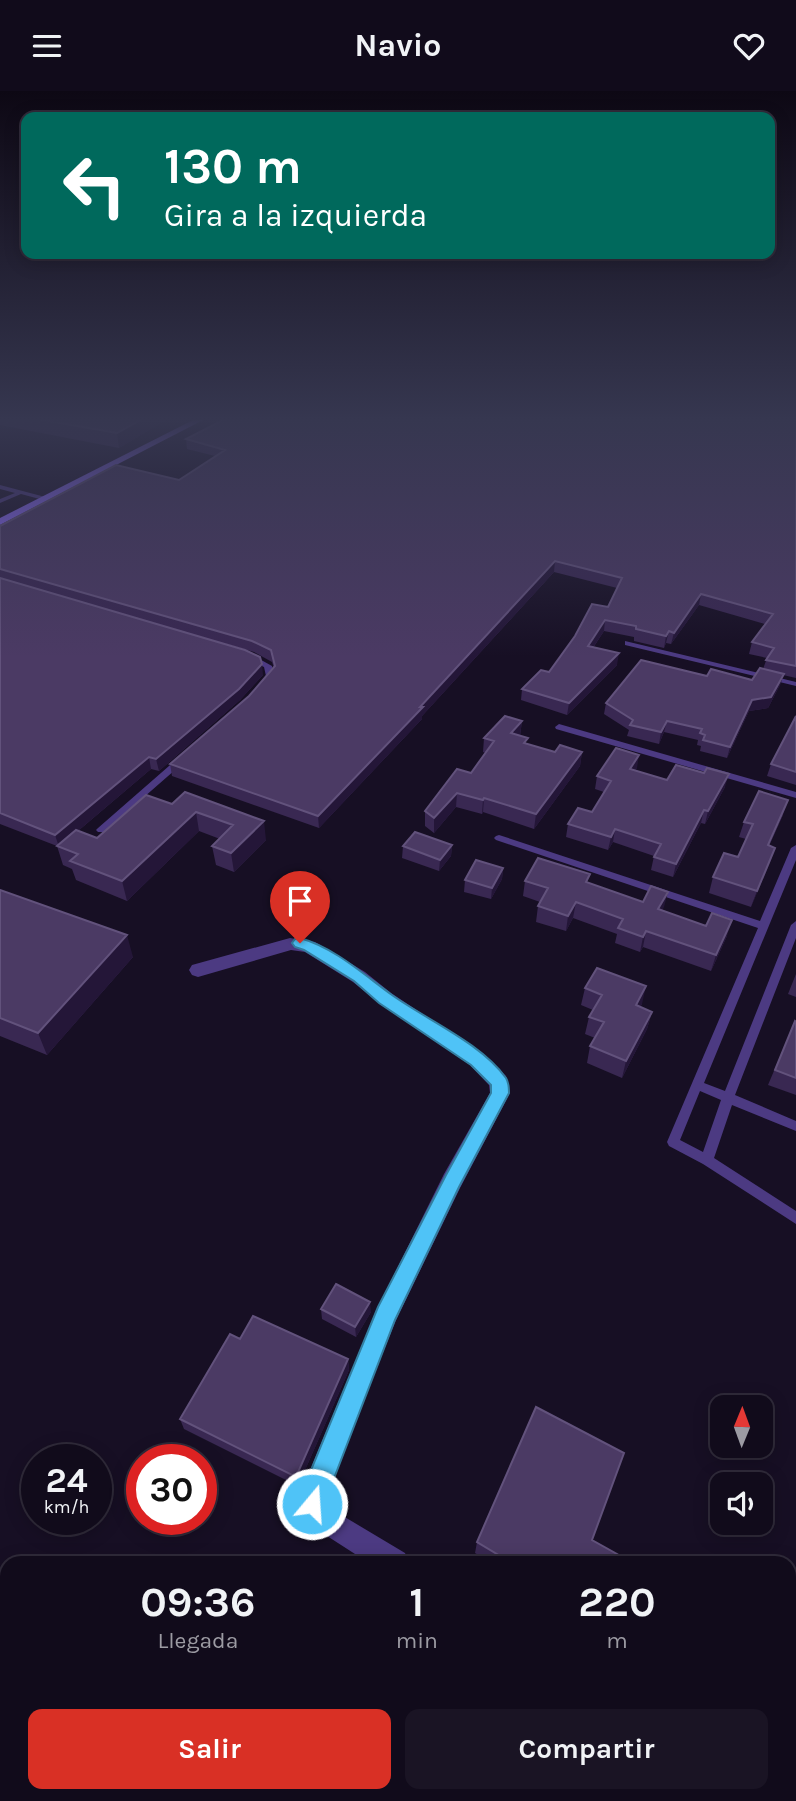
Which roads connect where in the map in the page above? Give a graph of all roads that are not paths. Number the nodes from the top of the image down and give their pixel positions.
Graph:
1 (43, 498) edge
2 (47, 499) joint
3 (0, 522) edge
4 (628, 643) dead end
5 (237, 653) edge
6 (796, 684) edge
7 (253, 694) edge
8 (559, 727) dead end
9 (183, 758) edge
10 (796, 795) edge
11 (101, 831) edge
12 (499, 838) dead end
13 (795, 853) edge
14 (796, 925) edge
15 (764, 926) junction
16 (198, 970) dead end
17 (697, 1085) junction
18 (728, 1098) junction
19 (796, 1126) edge
20 (707, 1160) junction
21 (796, 1218) edge
22 (384, 1556) edge

1 - 2 lane
2 - 3 main road
4 - 6 lane
5 - 7 lane
8 - 10 lane
9 - 11 lane
12 - 15 lane
13 - 15 lane
14 - 18 lane
15 - 17 lane
16 - 22 street
17 - 18 lane
17 - 20 lane
18 - 19 lane
18 - 20 lane
20 - 21 lane

